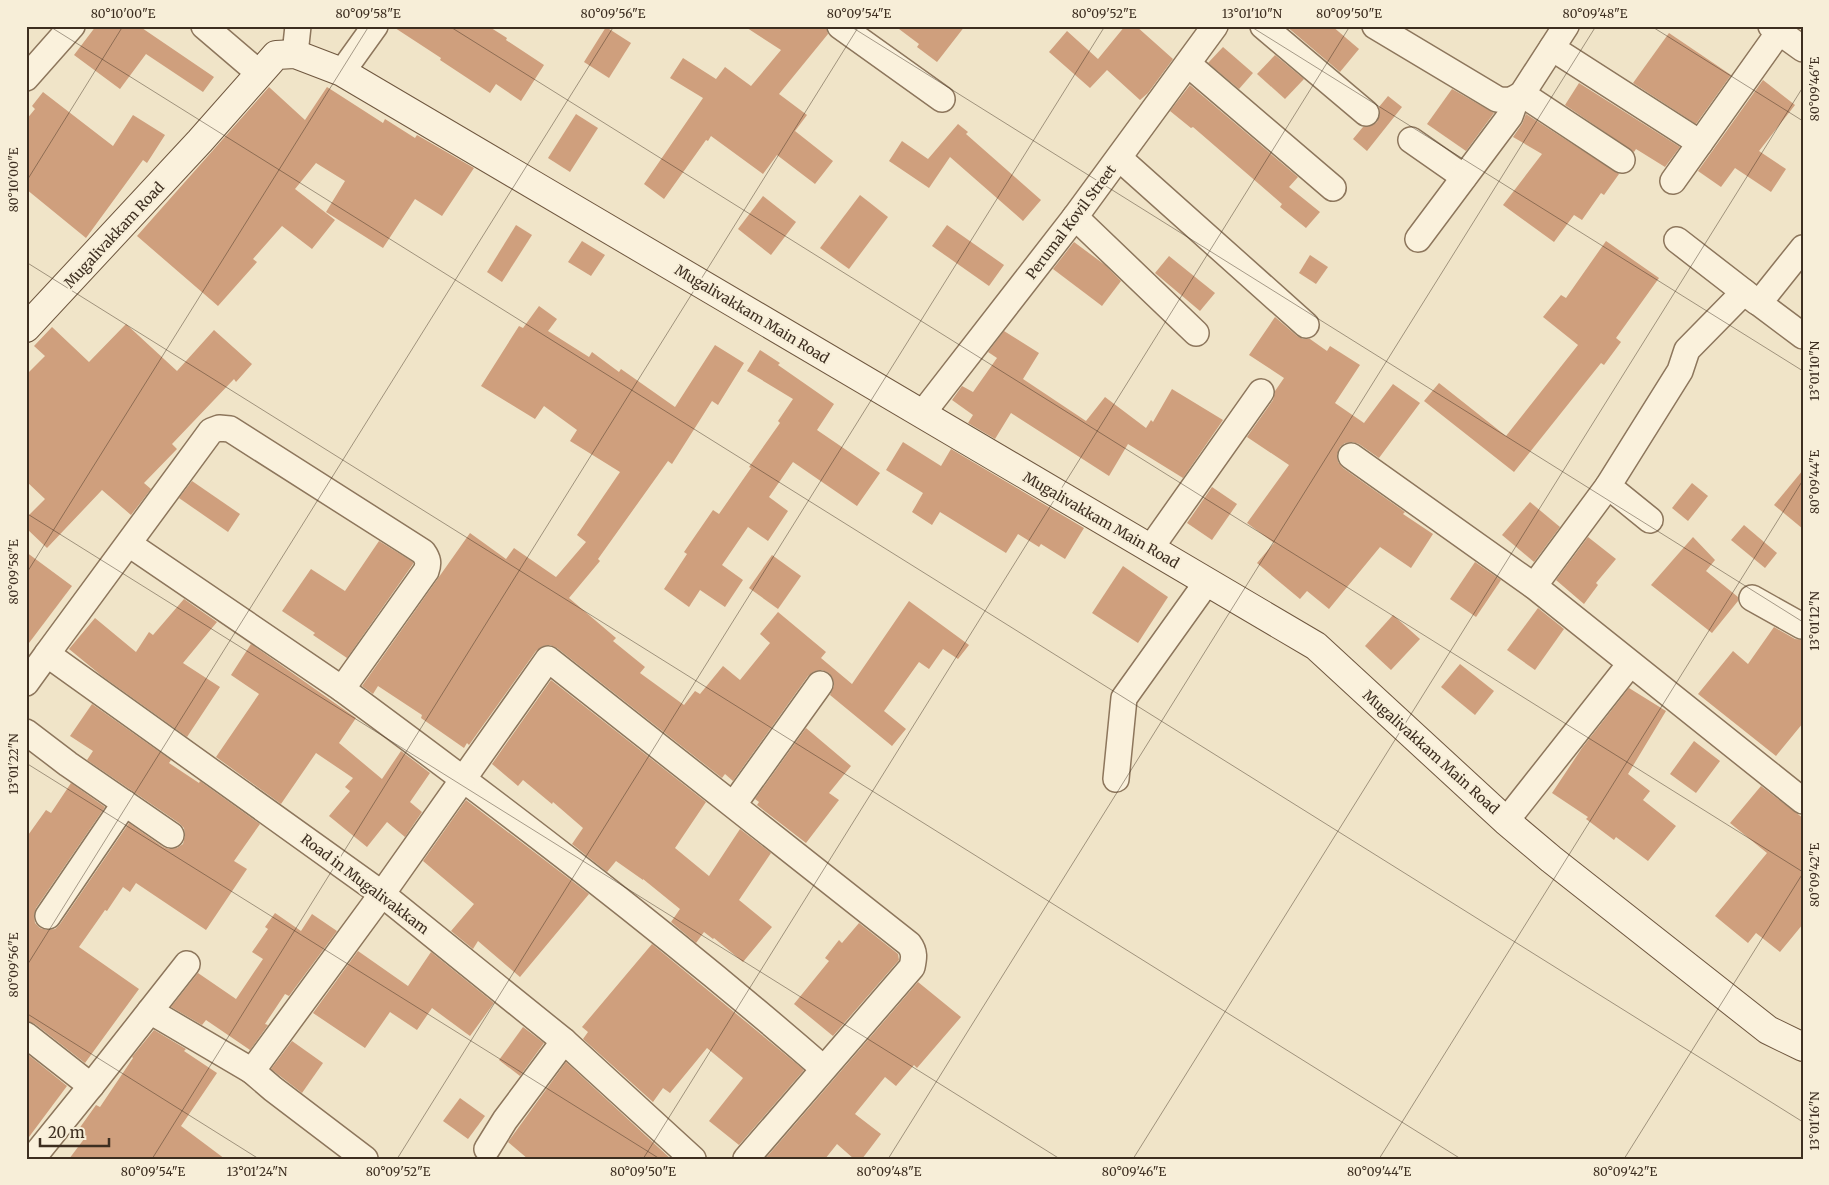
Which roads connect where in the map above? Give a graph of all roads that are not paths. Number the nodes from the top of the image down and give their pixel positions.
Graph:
1 (72, 26) edge
2 (204, 26) edge
3 (298, 26) edge
4 (375, 26) edge
5 (840, 26) edge
6 (1215, 26) edge
7 (1263, 26) edge
8 (1376, 26) edge
9 (1566, 26) edge
10 (1775, 29) edge
11 (1552, 48) junction
12 (1803, 49) edge
13 (295, 54) junction
14 (1188, 64) junction
15 (342, 72) junction
16 (259, 74) junction
17 (26, 78) edge
18 (1518, 96) junction
19 (942, 99) dead end
20 (1366, 113) dead end
21 (1411, 140) dead end
22 (1700, 143) junction
23 (1119, 158) junction
24 (1622, 160) dead end
25 (1464, 177) junction
26 (1673, 181) dead end
27 (1333, 188) dead end
28 (1075, 217) junction
29 (1418, 239) dead end
30 (1677, 240) dead end
31 (1803, 248) edge
32 (1752, 298) junction
33 (1306, 325) dead end
34 (26, 328) edge
35 (1196, 333) dead end
36 (1803, 336) edge
37 (1261, 392) dead end
38 (922, 414) junction
39 (1351, 456) dead end
40 (1608, 486) junction
41 (1650, 520) dead end
42 (128, 544) junction
43 (1150, 548) junction
44 (1207, 582) junction
45 (1534, 586) junction
46 (1752, 598) dead end
47 (1803, 626) edge
48 (47, 654) junction
49 (1630, 664) junction
50 (26, 683) edge
51 (820, 684) dead end
52 (342, 689) junction
53 (26, 732) edge
54 (463, 778) junction
55 (1116, 778) dead end
56 (1803, 801) edge
57 (125, 803) junction
58 (734, 804) junction
59 (1506, 821) junction
60 (171, 835) dead end
61 (382, 894) junction
62 (48, 916) dead end
63 (187, 964) dead end
64 (150, 1010) junction
65 (26, 1035) edge
66 (564, 1041) junction
67 (1803, 1047) edge
68 (823, 1068) junction
69 (252, 1071) junction
70 (91, 1086) junction
71 (487, 1149) dead end
72 (32, 1159) edge
73 (365, 1159) edge
74 (693, 1159) edge
75 (746, 1159) edge

1 - 17 street
2 - 16 street
3 - 13 street
4 - 15 street
5 - 19 street
6 - 14 street, Perumal Kovil Street
7 - 20 street
8 - 18 street
9 - 11 street
10 - 12 street
10 - 22 street
11 - 18 street
11 - 22 street
13 - 15 street, Mugalivakkam Main Road
13 - 16 street
14 - 23 street, Perumal Kovil Street
14 - 27 street
15 - 38 street, Mugalivakkam Main Road
16 - 34 street, Mugalivakkam Road
18 - 24 street
18 - 25 street
21 - 25 street
22 - 26 street
23 - 28 street, Perumal Kovil Street
23 - 33 street
25 - 29 street
28 - 35 street
28 - 38 street, Perumal Kovil Street
30 - 32 street
31 - 32 street
32 - 36 street
32 - 40 street
37 - 43 street
38 - 43 street, Mugalivakkam Main Road
39 - 45 street
40 - 41 street
40 - 45 street
42 - 48 street
42 - 52 street
42 - 52 street
43 - 44 street, Mugalivakkam Main Road
44 - 55 street
44 - 59 street, Mugalivakkam Main Road
45 - 49 street
46 - 47 street
48 - 50 street
48 - 61 street, Road in Mugalivakkam
49 - 56 street
49 - 59 street
51 - 58 street
52 - 54 street
53 - 57 street
54 - 58 street
54 - 61 street
54 - 68 street
57 - 60 street
57 - 62 street
58 - 68 street
59 - 67 street, Mugalivakkam Main Road
61 - 66 street, Road in Mugalivakkam
61 - 69 street
63 - 64 street
64 - 69 street
64 - 70 street
65 - 70 street
66 - 71 street
66 - 74 street, Road in Mugalivakkam
68 - 75 street
69 - 73 street
70 - 72 street

